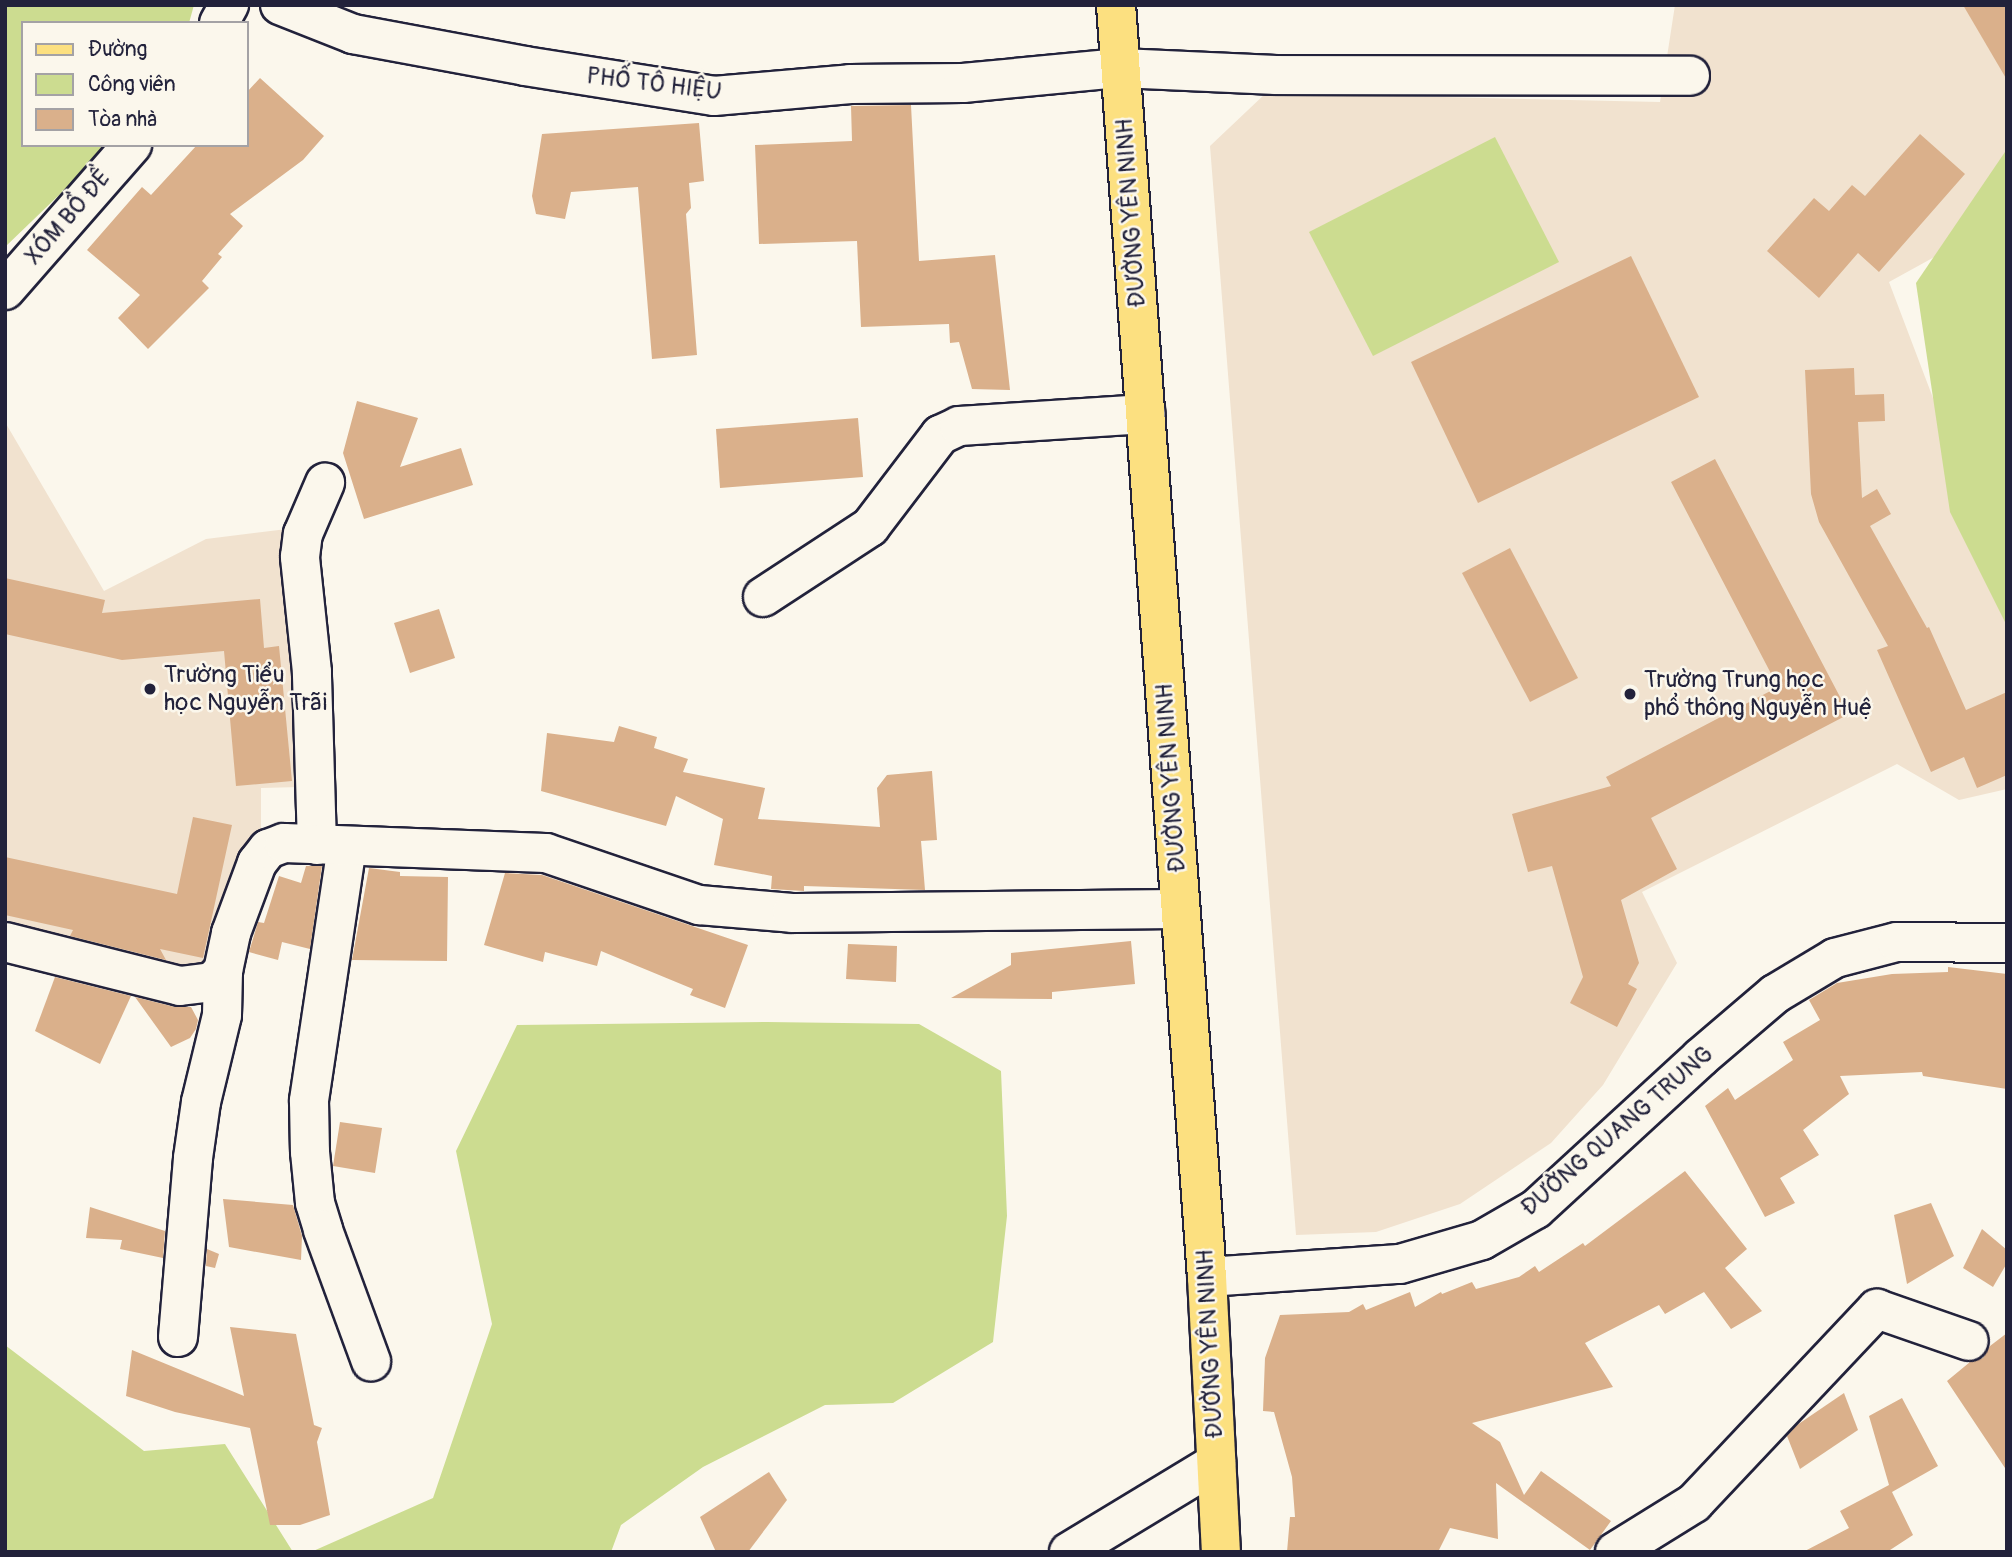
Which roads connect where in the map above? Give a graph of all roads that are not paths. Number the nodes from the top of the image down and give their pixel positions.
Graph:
1 (229, 5) edge
2 (280, 5) edge
3 (1116, 5) edge
4 (220, 21) edge
5 (1120, 68) junction
6 (1690, 76) dead end
7 (130, 147) edge
8 (5, 290) edge
9 (1146, 414) junction
10 (325, 483) dead end
11 (763, 597) dead end
12 (332, 846) junction
13 (1180, 909) junction
14 (5, 943) edge
15 (2007, 943) edge
16 (223, 971) junction
17 (1207, 1277) junction
18 (178, 1337) dead end
19 (1969, 1341) dead end
20 (371, 1361) dead end
21 (1216, 1463) junction
22 (1069, 1552) edge
23 (1221, 1552) edge
24 (1615, 1552) edge

1 - 4 street
2 - 5 street, PHỐ TÔ HIỆU
3 - 5 main road, ĐƯỜNG YÊN NINH
5 - 6 street, PHỐ TÔ HIỆU
5 - 9 main road, ĐƯỜNG YÊN NINH
7 - 8 street, XÓM BỒ ĐỀ
9 - 11 street
9 - 13 main road, ĐƯỜNG YÊN NINH
10 - 12 street
12 - 13 street
12 - 16 street
12 - 20 street
13 - 17 main road, ĐƯỜNG YÊN NINH
14 - 16 street
15 - 17 street, ĐƯỜNG QUANG TRUNG
16 - 18 street
17 - 21 main road, ĐƯỜNG YÊN NINH
19 - 24 street
21 - 22 street
21 - 23 main road, ĐƯỜNG YÊN NINH

